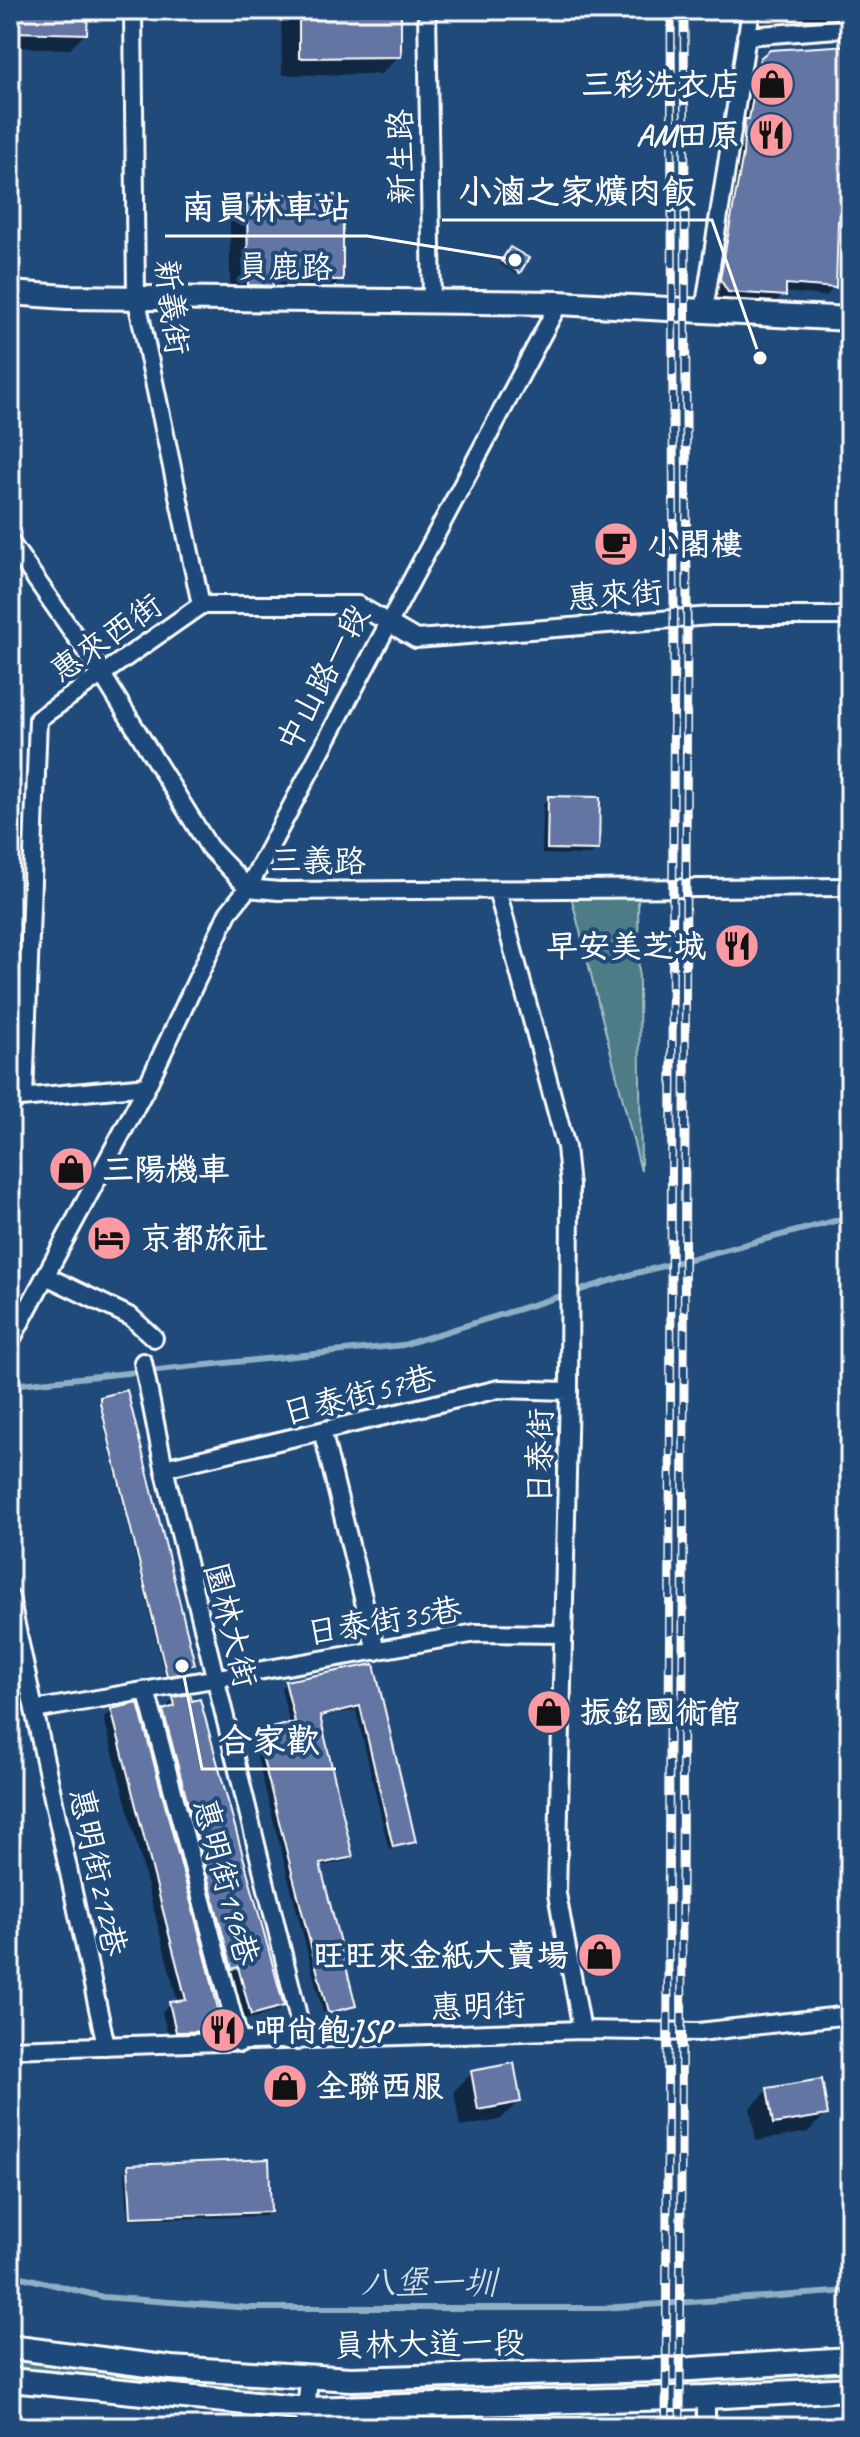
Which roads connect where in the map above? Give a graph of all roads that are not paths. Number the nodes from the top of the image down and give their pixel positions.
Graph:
1 (133, 10) edge
2 (427, 10) edge
3 (751, 10) edge
4 (850, 28) edge
5 (746, 36) junction
6 (10, 293) edge
7 (136, 296) junction
8 (432, 302) junction
9 (559, 303) junction
10 (704, 311) junction
11 (850, 319) edge
12 (10, 542) edge
13 (201, 605) junction
14 (850, 616) edge
15 (389, 621) junction
16 (103, 676) junction
17 (850, 887) edge
18 (248, 888) junction
19 (497, 890) junction
20 (147, 1086) junction
21 (17, 1098) edge
22 (46, 1276) junction
23 (154, 1338) dead end
24 (10, 1342) edge
25 (143, 1362) dead end
26 (569, 1391) junction
27 (323, 1434) junction
28 (164, 1468) junction
29 (10, 1597) edge
30 (564, 1634) junction
31 (376, 1651) junction
32 (215, 1677) junction
33 (146, 1690) junction
34 (34, 1710) junction
35 (850, 2015) edge
36 (582, 2030) junction
37 (298, 2041) junction
38 (240, 2043) junction
39 (106, 2046) junction
40 (10, 2049) edge
41 (10, 2347) edge
42 (850, 2359) edge
43 (309, 2377) junction
44 (10, 2380) edge
45 (850, 2389) edge
46 (706, 2397) junction
47 (306, 2418) edge
48 (706, 2427) edge

1 - 7 street, 新義街
2 - 8 street, 新生路
3 - 5 street
4 - 5 street
5 - 10 street
6 - 7 main road, 員鹿路
7 - 8 main road, 員鹿路
7 - 13 street, 新義街
8 - 9 main road, 員鹿路
9 - 10 main road
9 - 15 street, 中山路一段
10 - 11 main road
12 - 16 street, 三義路
13 - 15 street, 惠來西街
13 - 16 street, 惠來西街
14 - 15 street, 惠來街
15 - 18 street, 中山路一段
16 - 18 street, 三義路
16 - 21 street, 惠來西街
17 - 19 street, 三義路
18 - 19 street, 三義路
18 - 20 street, 中山路一段
19 - 26 street, 日泰街
20 - 21 street
20 - 22 street, 中山路一段
22 - 23 street
22 - 24 street, 中山路一段
25 - 28 street, 園林大街
26 - 27 street, 日泰街57巷
26 - 30 street, 日泰街
27 - 28 street, 日泰街57巷
27 - 31 street
28 - 32 street, 園林大街
29 - 34 street, 惠明街212巷
30 - 31 street, 日泰街35巷
30 - 36 street, 日泰街
31 - 32 street, 日泰街35巷
32 - 33 street, 日泰街35巷
32 - 37 street, 園林大街
33 - 34 street, 日泰街35巷
33 - 38 street, 惠明街196巷
34 - 39 street, 惠明街212巷
35 - 36 street, 惠明街
36 - 37 street, 惠明街
37 - 38 street, 惠明街
38 - 39 street, 惠明街
39 - 40 street, 惠明街
41 - 43 main road, 員林大道一段
42 - 43 main road, 員林大道一段
43 - 47 street
44 - 47 main road, 員林大道一段
45 - 46 main road, 員林大道一段
46 - 47 main road, 員林大道一段
46 - 48 street

